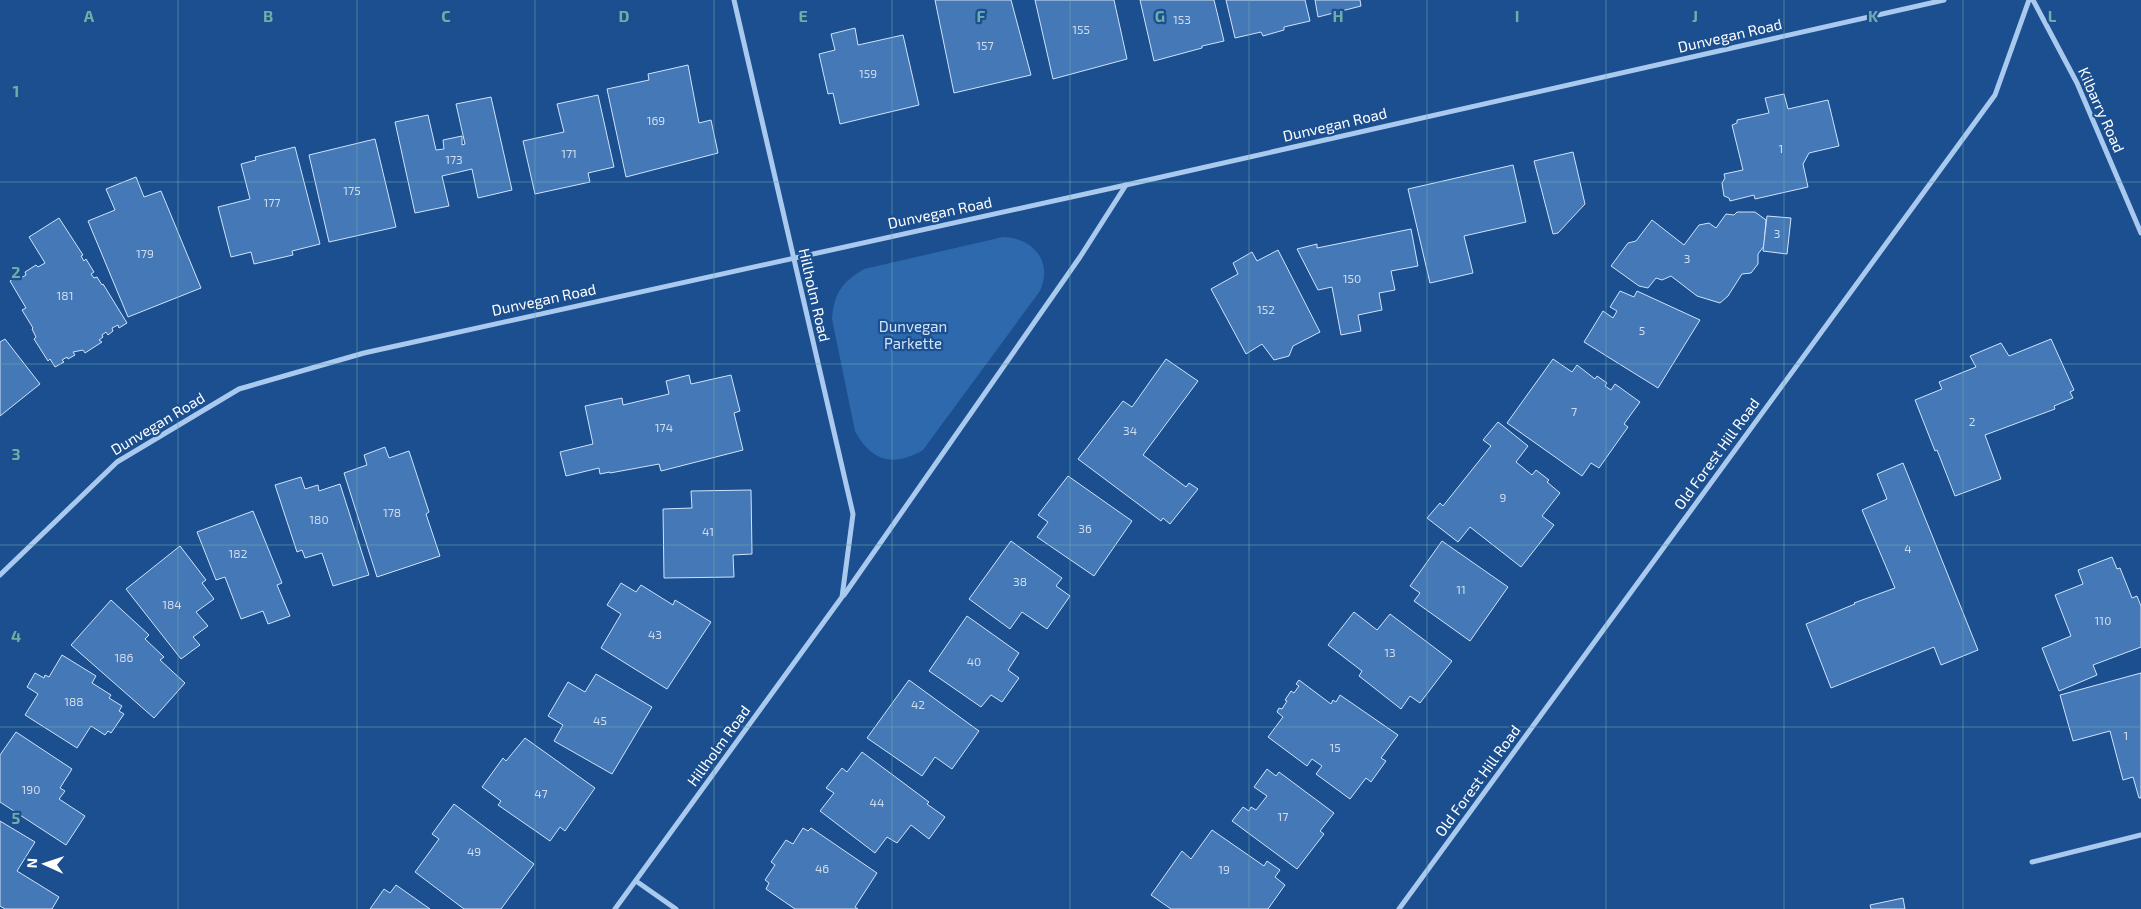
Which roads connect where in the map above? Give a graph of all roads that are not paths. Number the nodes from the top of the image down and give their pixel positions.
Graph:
1 (734, 0) edge
2 (1944, 0) edge
3 (2029, 0) edge
4 (2033, 0) edge
5 (1126, 185) junction
6 (2141, 233) edge
7 (793, 258) junction
8 (0, 575) edge
9 (842, 597) junction
10 (2141, 834) edge
11 (2032, 862) dead end
12 (636, 881) junction
13 (616, 909) edge
14 (676, 909) edge
15 (1399, 909) edge

1 - 7 street, Hillholm Road
2 - 5 street, Dunvegan Road
3 - 15 street, Old Forest Hill Road
4 - 6 street, Kilbarry Road
5 - 7 street, Dunvegan Road
5 - 9 street, Hillholm Road
7 - 8 street, Dunvegan Road
7 - 9 street, Hillholm Road
9 - 12 street, Hillholm Road
10 - 11 street
12 - 13 street, Hillholm Road
12 - 14 street

